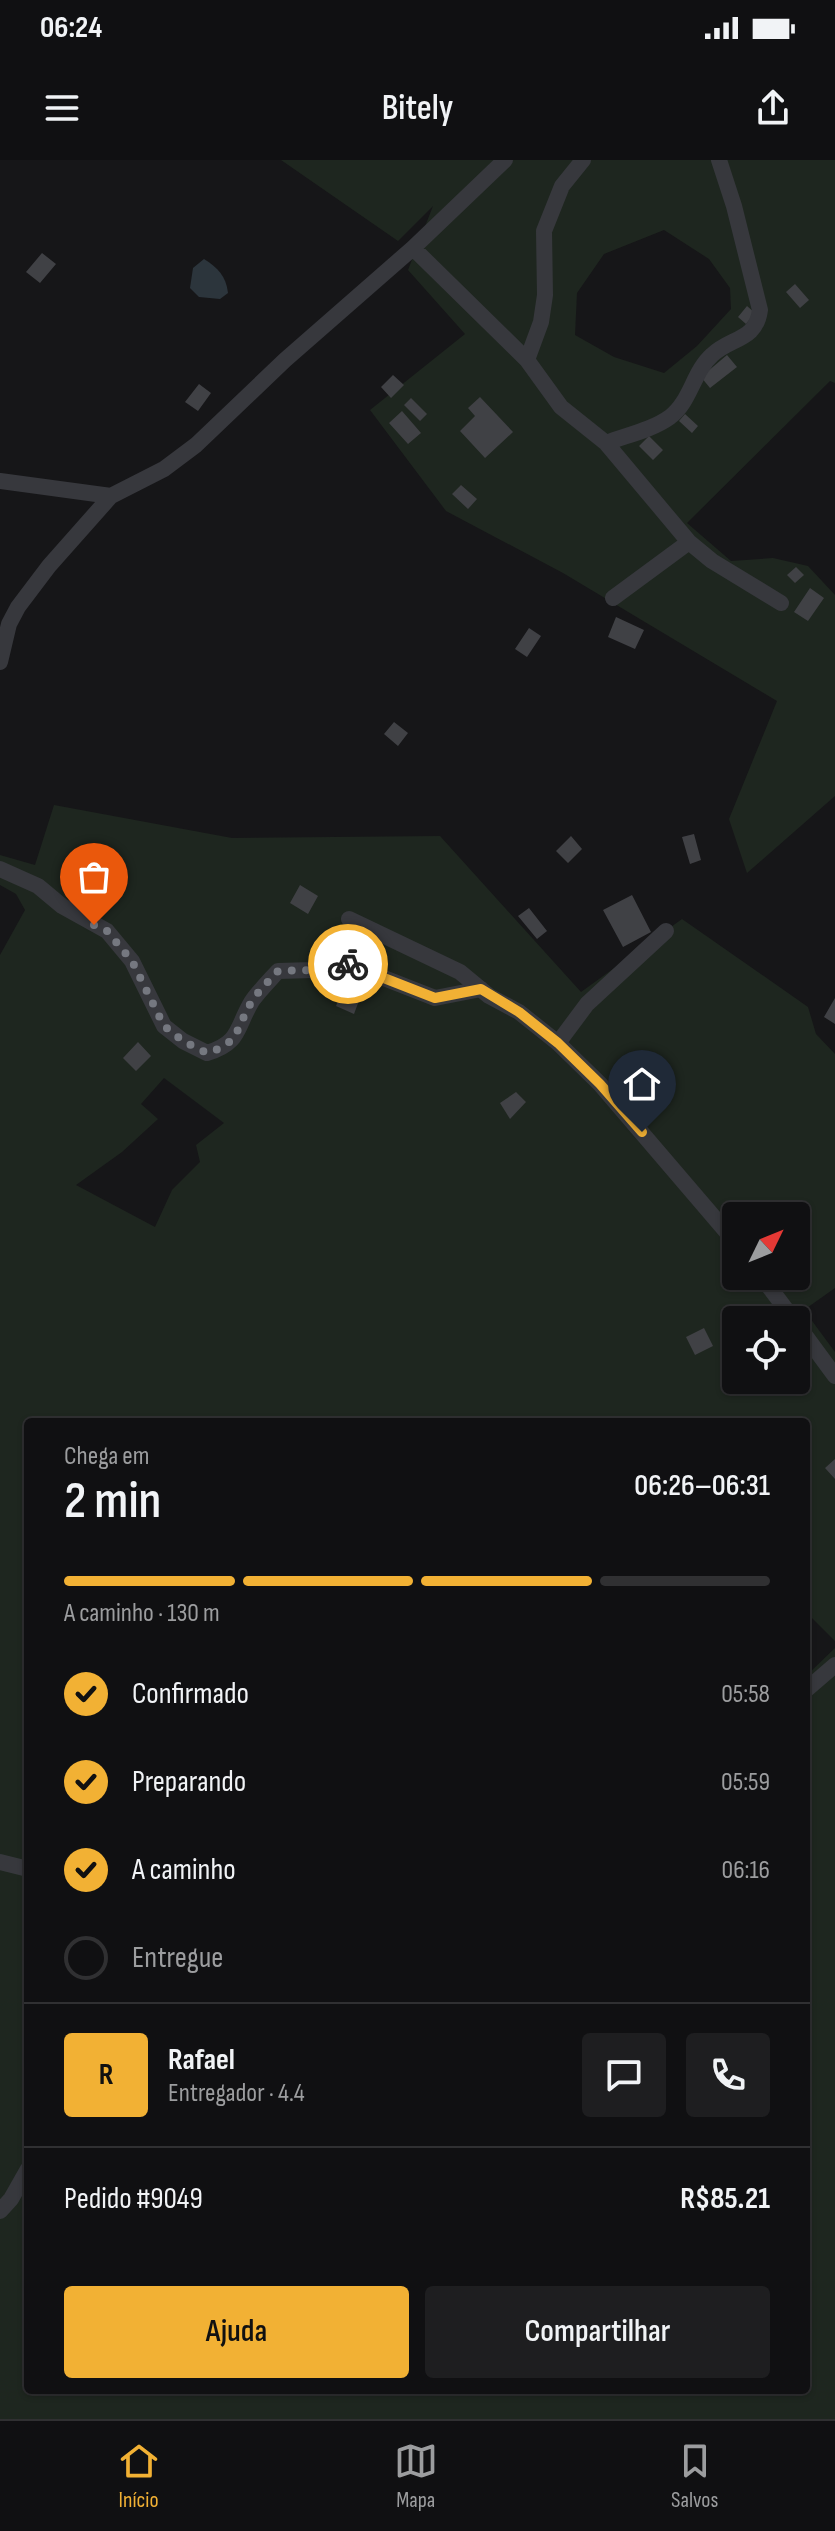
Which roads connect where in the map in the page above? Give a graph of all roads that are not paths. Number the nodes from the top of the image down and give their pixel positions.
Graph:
1 (505, 160) edge
2 (583, 160) edge
3 (719, 160) edge
4 (413, 248) junction
5 (527, 360) junction
6 (606, 443) junction
7 (0, 481) edge
8 (111, 496) junction
9 (689, 542) junction
10 (613, 598) dead end
11 (781, 603) dead end
12 (0, 662) edge
13 (0, 869) edge
14 (349, 919) dead end
15 (666, 931) dead end
16 (481, 989) junction
17 (558, 1043) junction
18 (722, 1227) edge
19 (810, 1342) edge
20 (835, 1376) edge
21 (835, 1665) edge
22 (810, 1687) edge
23 (0, 1862) edge
24 (24, 1868) edge
25 (24, 2176) edge
26 (0, 2211) edge

1 - 4 street
2 - 5 street
3 - 6 street
4 - 5 street
4 - 8 street
5 - 6 street
6 - 9 street
7 - 8 street
8 - 12 street
9 - 10 street
9 - 11 street
13 - 16 street
14 - 16 street
15 - 17 street
16 - 17 street
17 - 18 street
19 - 20 street
21 - 22 street
23 - 24 street
25 - 26 street

